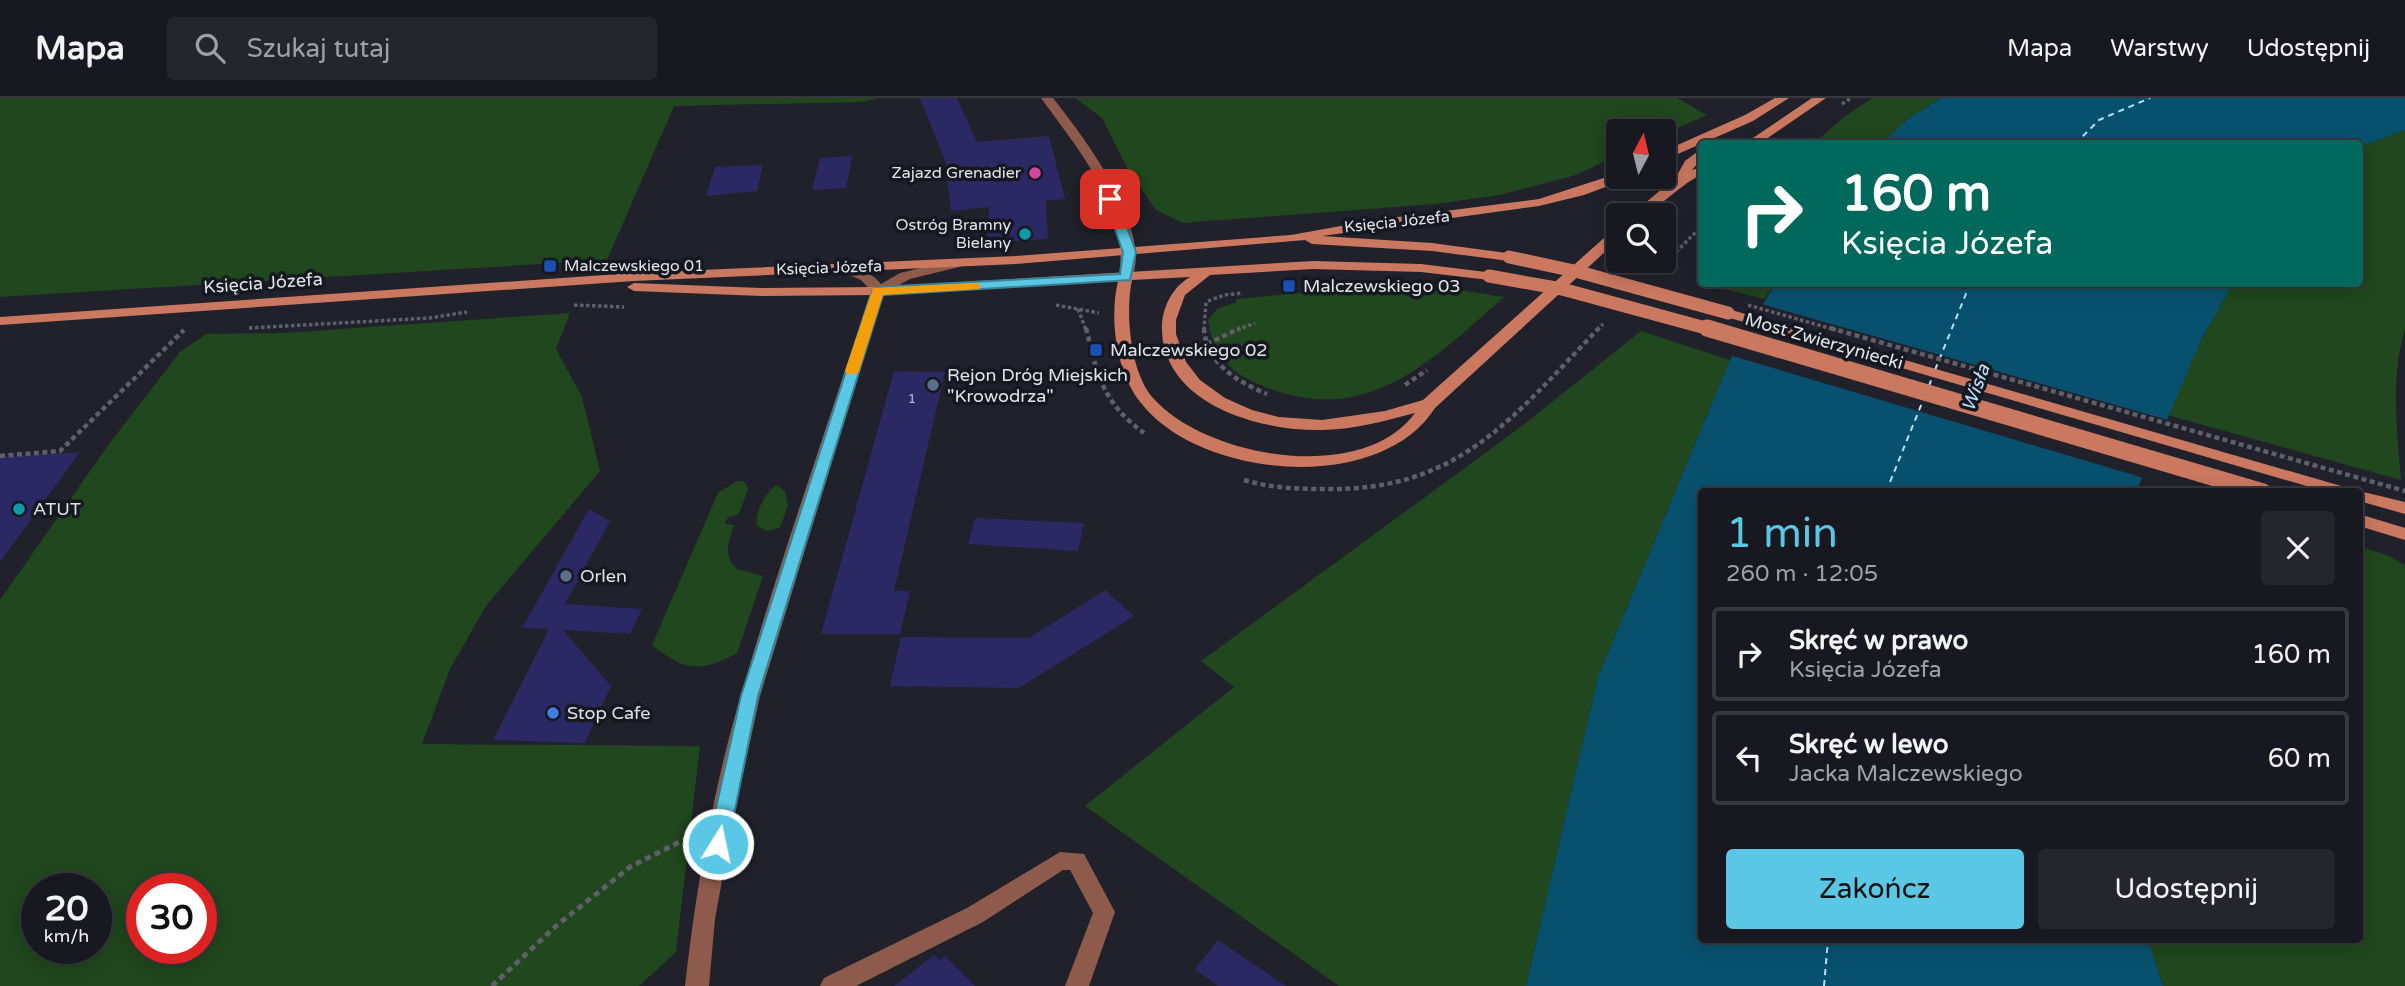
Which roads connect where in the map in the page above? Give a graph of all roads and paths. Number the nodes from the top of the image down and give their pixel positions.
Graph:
1 (1047, 98) edge
2 (1783, 98) edge
3 (1820, 98) edge
4 (1749, 118) junction
5 (1700, 140) edge
6 (1719, 140) edge
7 (1756, 140) edge
8 (1698, 141) edge
9 (1676, 151) edge
10 (1698, 156) edge
11 (1698, 172) edge
12 (1681, 178) junction
13 (1606, 182) edge
14 (1651, 203) edge
15 (1291, 239) junction
16 (1606, 244) edge
17 (1130, 252) junction
18 (958, 263) junction
19 (837, 267) junction
20 (1211, 272) junction
21 (1126, 277) junction
22 (529, 285) junction
23 (878, 291) junction
24 (1206, 302) dead end
25 (1747, 304) dead end
26 (569, 305) dead end
27 (1045, 305) dead end
28 (636, 308) dead end
29 (470, 312) dead end
30 (1097, 313) dead end
31 (0, 321) edge
32 (1255, 323) dead end
33 (195, 328) dead end
34 (244, 328) dead end
35 (186, 329) junction
36 (172, 330) dead end
37 (1207, 344) junction
38 (1428, 369) dead end
39 (1398, 388) dead end
40 (1271, 395) dead end
41 (1429, 404) junction
42 (0, 456) edge
43 (2249, 488) edge
44 (2334, 488) edge
45 (2405, 491) edge
46 (2363, 496) edge
47 (2405, 508) edge
48 (2363, 521) edge
49 (2405, 534) edge
50 (722, 820) junction
51 (492, 986) edge
52 (697, 986) edge
53 (832, 986) edge
54 (1077, 986) edge

1 - 17 street
2 - 4 main road
3 - 7 main road
4 - 5 main road
4 - 6 main road
8 - 9 main road
10 - 12 main road
11 - 12 main road
12 - 14 main road
13 - 15 main road, Księcia Józefa
15 - 17 main road, Księcia Józefa
15 - 44 main road, Most Zwierzyniecki, bridge
16 - 41 main road
17 - 18 main road, Księcia Józefa
17 - 21 street
18 - 19 main road, Księcia Józefa
18 - 23 street
19 - 22 main road, Księcia Józefa
19 - 23 street
20 - 21 main road, Księcia Józefa
20 - 41 main road
20 - 43 main road, Most Zwierzyniecki, bridge
21 - 23 main road, Księcia Józefa
21 - 41 main road
22 - 23 main road, Księcia Józefa
22 - 31 main road, Księcia Józefa
23 - 50 street
24 - 37 path
25 - 45 path, bridge
26 - 28 path
27 - 30 path
29 - 34 path
32 - 37 path
33 - 35 path
35 - 36 path
35 - 42 path
37 - 40 path
38 - 39 path
46 - 47 main road
48 - 49 main road
50 - 51 path
50 - 52 street
53 - 54 street

